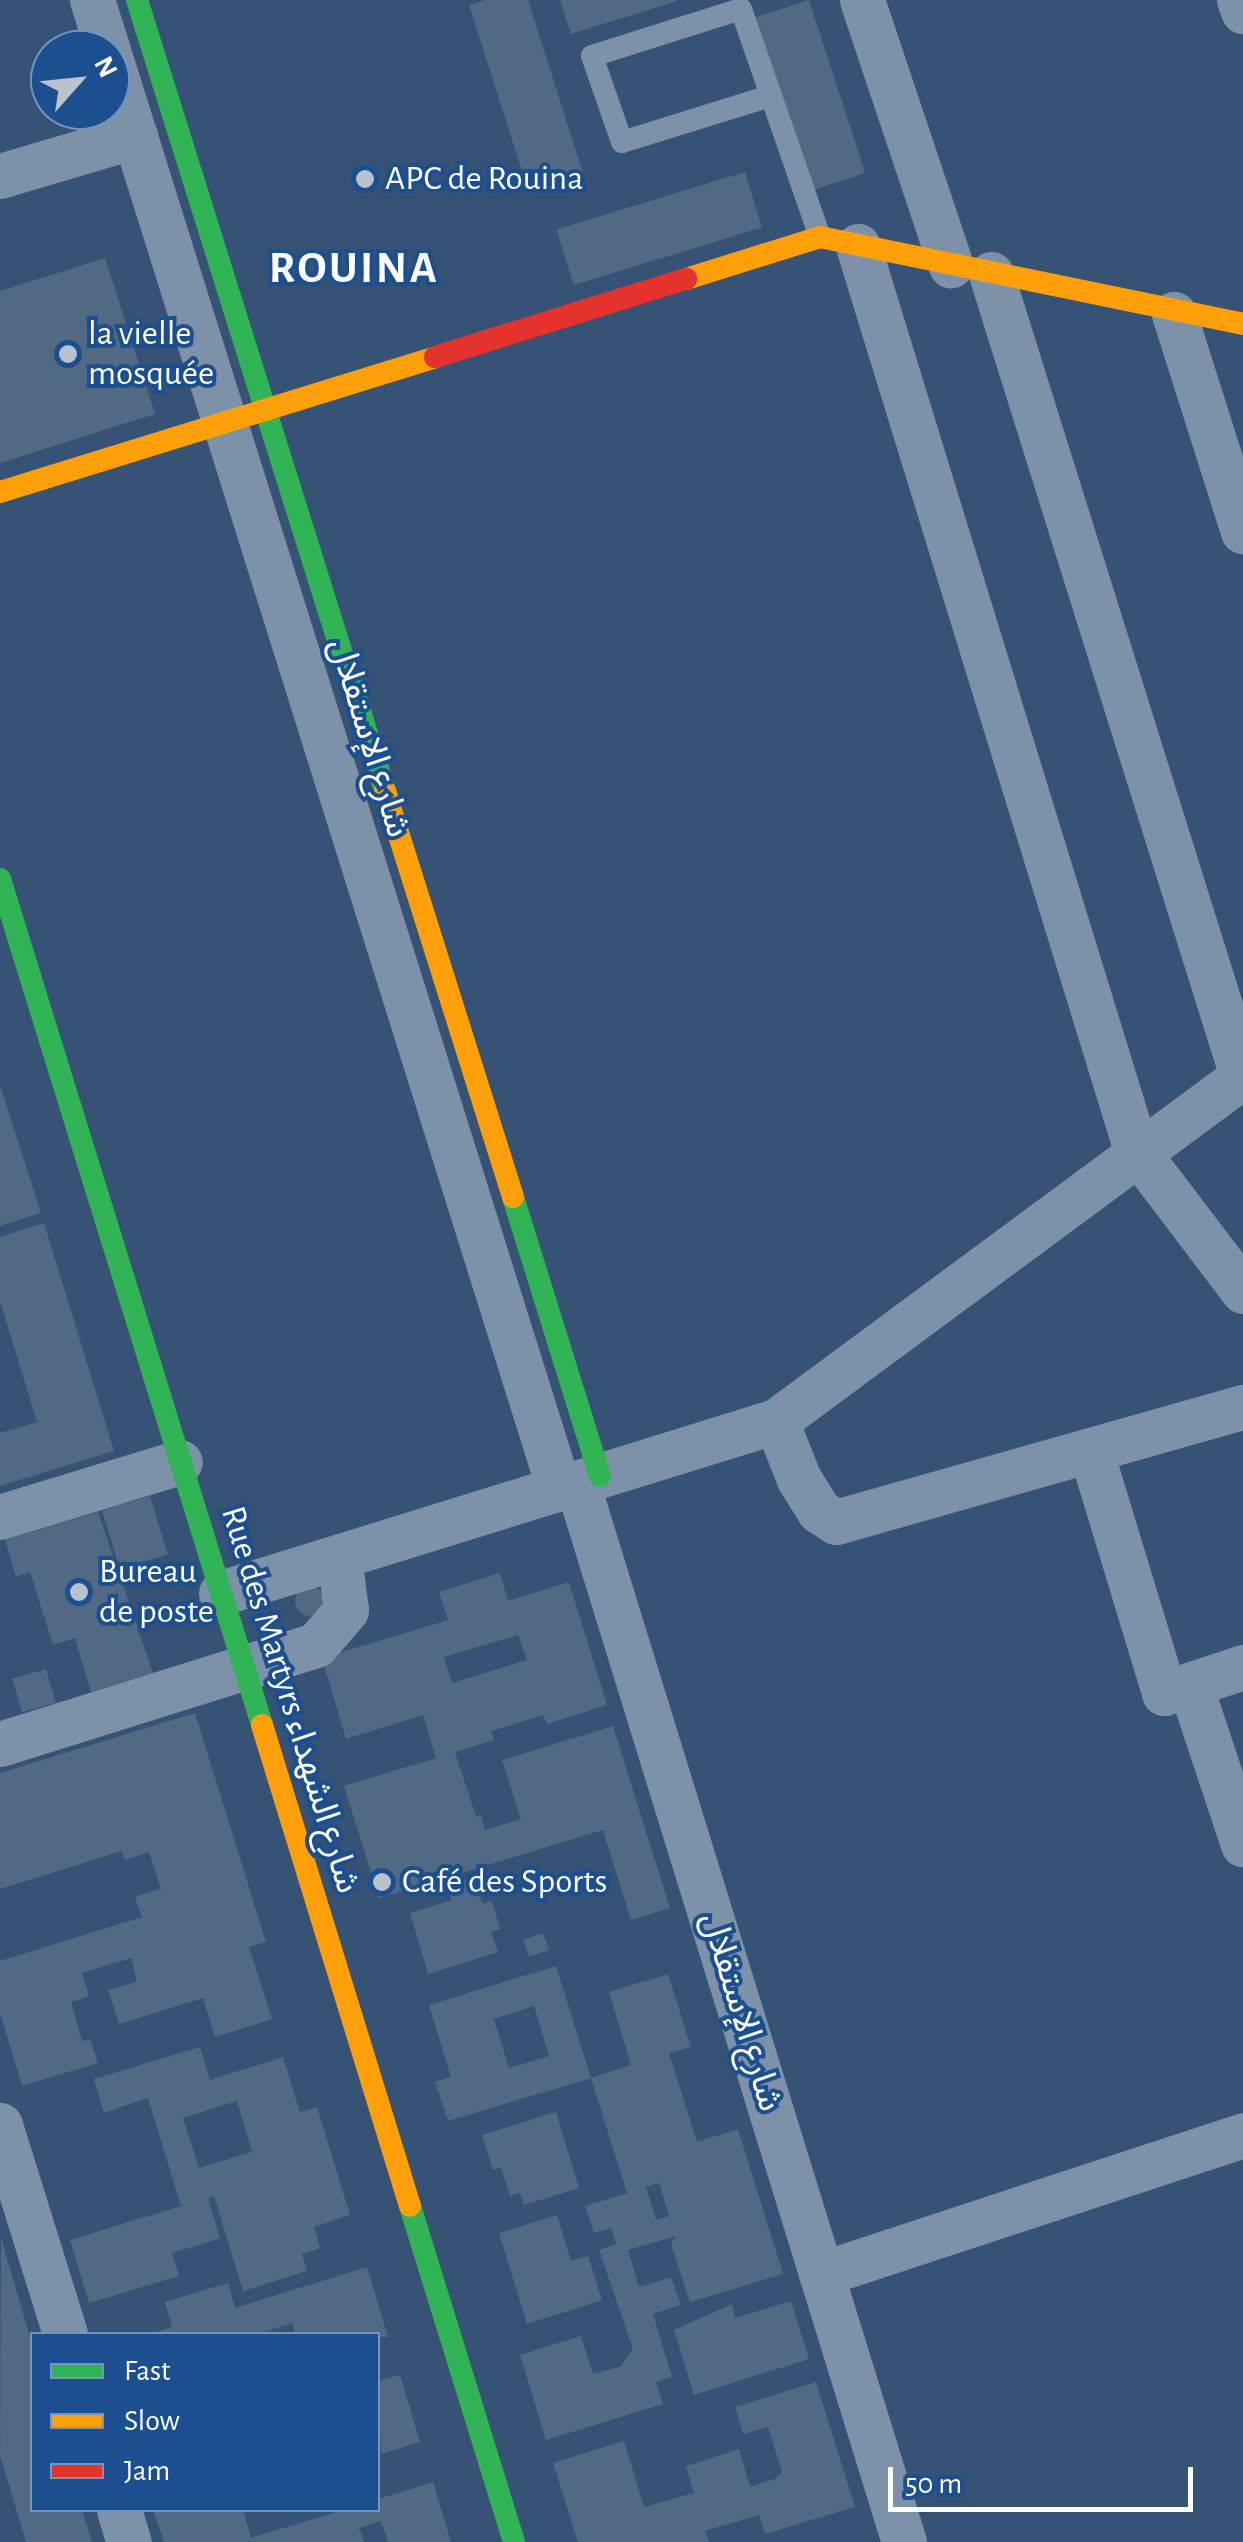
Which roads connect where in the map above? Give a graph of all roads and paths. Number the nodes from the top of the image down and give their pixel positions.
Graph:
1 (92, 0) edge
2 (137, 0) edge
3 (862, 0) edge
4 (1239, 0) edge
5 (1243, 12) edge
6 (102, 30) edge
7 (770, 96) junction
8 (130, 120) edge
9 (135, 136) junction
10 (0, 176) edge
11 (839, 241) junction
12 (971, 270) junction
13 (1174, 314) junction
14 (1243, 324) edge
15 (245, 416) junction
16 (0, 492) edge
17 (1243, 531) edge
18 (0, 878) edge
19 (1243, 1076) edge
20 (1136, 1150) junction
21 (1243, 1290) edge
22 (1243, 1407) edge
23 (776, 1421) junction
24 (1090, 1452) junction
25 (180, 1462) junction
26 (579, 1482) junction
27 (0, 1517) edge
28 (339, 1556) junction
29 (221, 1592) junction
30 (1243, 1667) edge
31 (244, 1669) junction
32 (1190, 1684) junction
33 (0, 1744) edge
34 (1243, 1844) edge
35 (1243, 2136) edge
36 (4, 2151) edge
37 (821, 2274) junction
38 (64, 2332) edge
39 (120, 2512) edge
40 (129, 2542) edge
41 (514, 2542) edge
42 (904, 2542) edge

1 - 6 street, شارع الإستقلال
2 - 15 main road, شارع الإستقلال
3 - 12 street
4 - 5 street
7 - 7 lane
7 - 11 lane
8 - 9 street, شارع الإستقلال
9 - 10 street
9 - 15 street, شارع الإستقلال
11 - 12 main road
11 - 15 main road
11 - 20 street
12 - 13 main road
12 - 19 street
13 - 14 main road
13 - 17 street
15 - 16 main road
15 - 26 street, شارع الإستقلال
18 - 25 main road, Rue des Martyrs شارع الشهداء
19 - 20 street
20 - 21 street
20 - 23 street
22 - 24 street
23 - 24 street
23 - 26 street
24 - 32 street
25 - 27 street
25 - 29 main road, Rue des Martyrs شارع الشهداء
26 - 28 street
26 - 37 street, شارع الإستقلال
28 - 29 street
28 - 31 street
29 - 31 main road, Rue des Martyrs شارع الشهداء
30 - 32 street
31 - 33 street
31 - 41 main road, Rue des Martyrs شارع الشهداء
32 - 34 street
35 - 37 street
36 - 38 street
37 - 42 street, شارع الإستقلال
39 - 40 street

